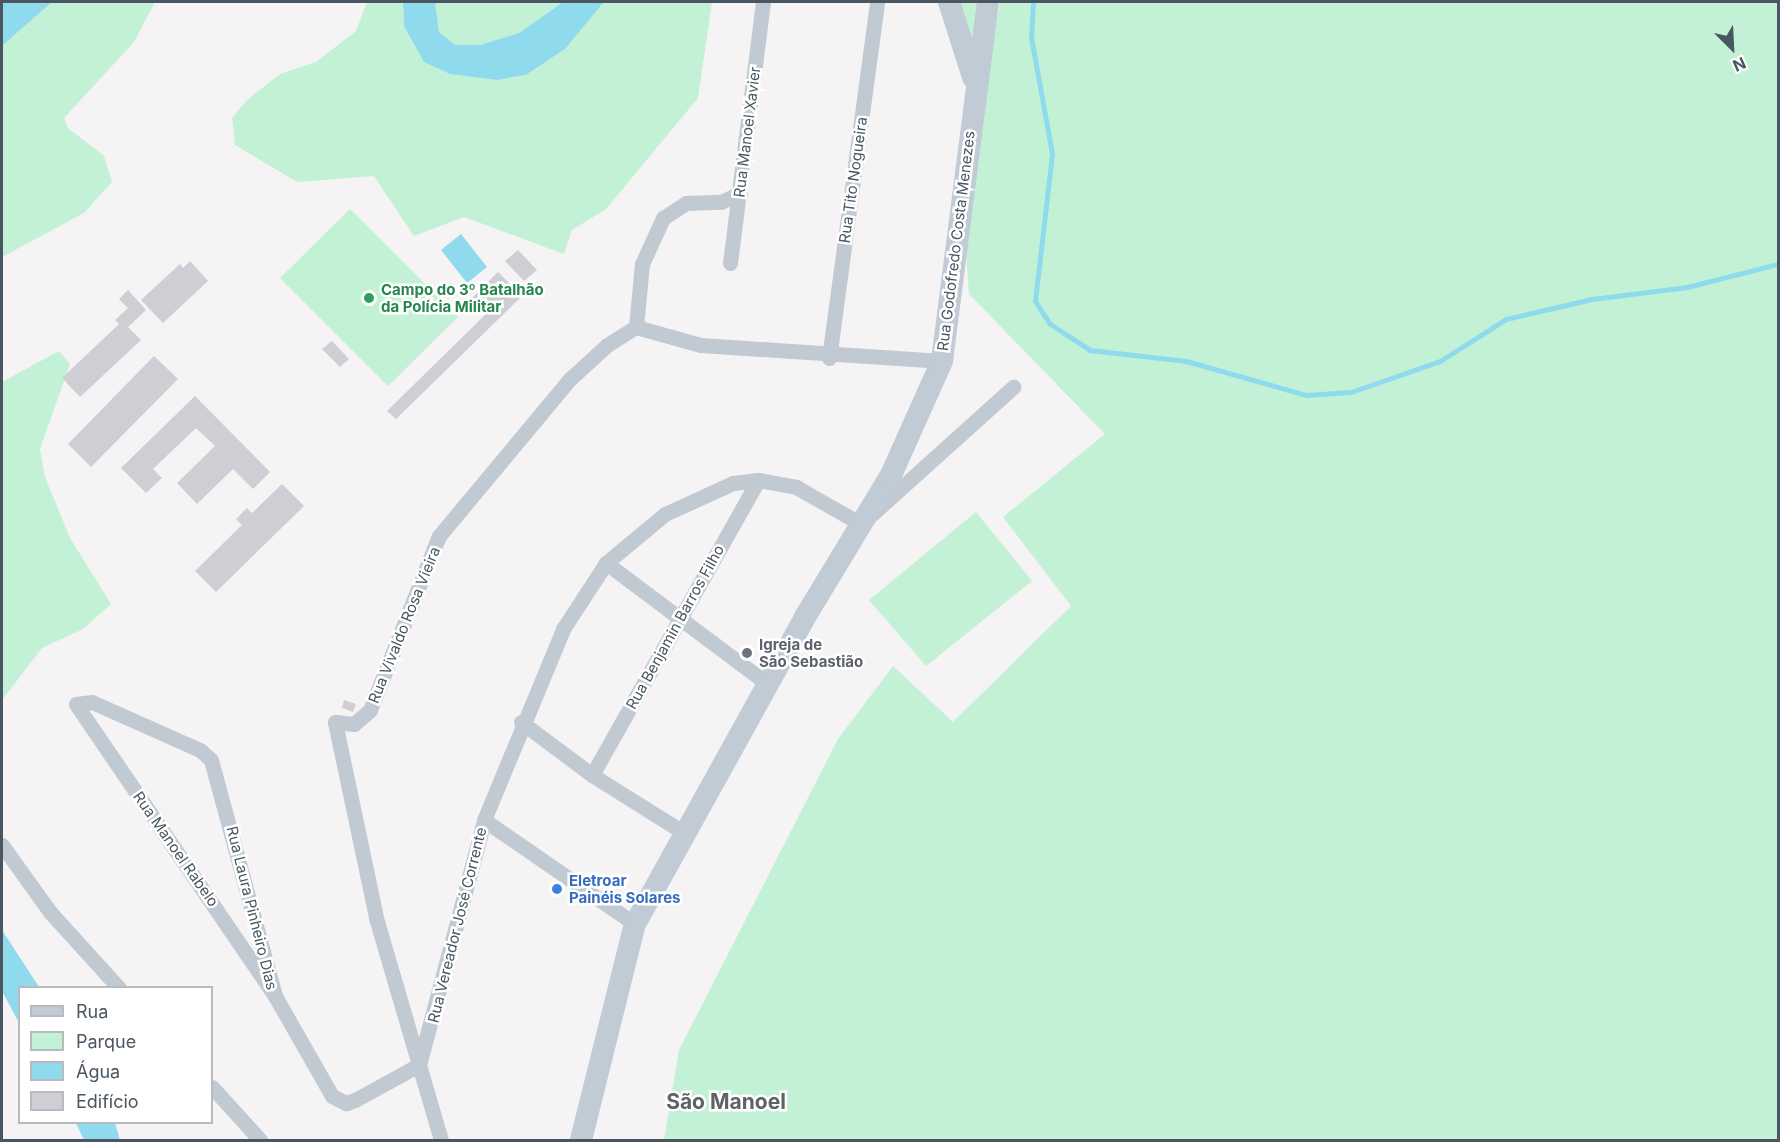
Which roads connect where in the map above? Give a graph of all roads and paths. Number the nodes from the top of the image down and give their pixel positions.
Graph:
1 (763, 2) edge
2 (877, 2) edge
3 (949, 2) edge
4 (988, 2) edge
5 (975, 83) junction
6 (740, 193) junction
7 (730, 263) dead end
8 (636, 327) junction
9 (829, 358) junction
10 (942, 362) junction
11 (1013, 387) dead end
12 (758, 480) junction
13 (861, 524) junction
14 (606, 563) junction
15 (678, 620) junction
16 (769, 685) junction
17 (76, 704) joint
18 (521, 722) junction
19 (592, 776) junction
20 (483, 820) junction
21 (683, 832) junction
22 (2, 845) edge
23 (635, 924) junction
24 (118, 986) edge
25 (275, 996) junction
26 (419, 1065) junction
27 (213, 1088) edge
28 (260, 1140) edge
29 (441, 1140) edge
30 (581, 1140) edge

1 - 6 street, Rua Manoel Xavier
2 - 9 street, Rua Tito Nogueira
3 - 5 main road
4 - 5 main road, Rua Godofredo Costa Menezes
5 - 10 main road, Rua Godofredo Costa Menezes
6 - 7 street, Rua Manoel Xavier
6 - 8 street
8 - 9 street
8 - 26 street, Rua Vivaldo Rosa Vieira
9 - 10 street
10 - 13 main road, Rua Godofredo Costa Menezes
11 - 13 street
12 - 13 street, Rua Vereador José Corrente
12 - 14 street, Rua Vereador José Corrente
12 - 15 street, Rua Benjamin Barros Filho
13 - 16 main road, Rua Godofredo Costa Menezes
14 - 15 street
14 - 18 street, Rua Vereador José Corrente
15 - 16 street
15 - 19 street, Rua Benjamin Barros Filho
16 - 21 main road, Rua Godofredo Costa Menezes
17 - 25 street, Rua Manoel Rabelo
17 - 25 street, Rua Laura Pinheiro Dias
18 - 19 street
18 - 20 street, Rua Vereador José Corrente
19 - 21 street
20 - 23 street
20 - 26 street, Rua Vereador José Corrente
21 - 23 main road, Rua Godofredo Costa Menezes
22 - 24 street
23 - 30 main road, Rua Godofredo Costa Menezes
25 - 26 street, Rua Laura Pinheiro Dias
26 - 29 street, Rua Vivaldo Rosa Vieira
27 - 28 street

